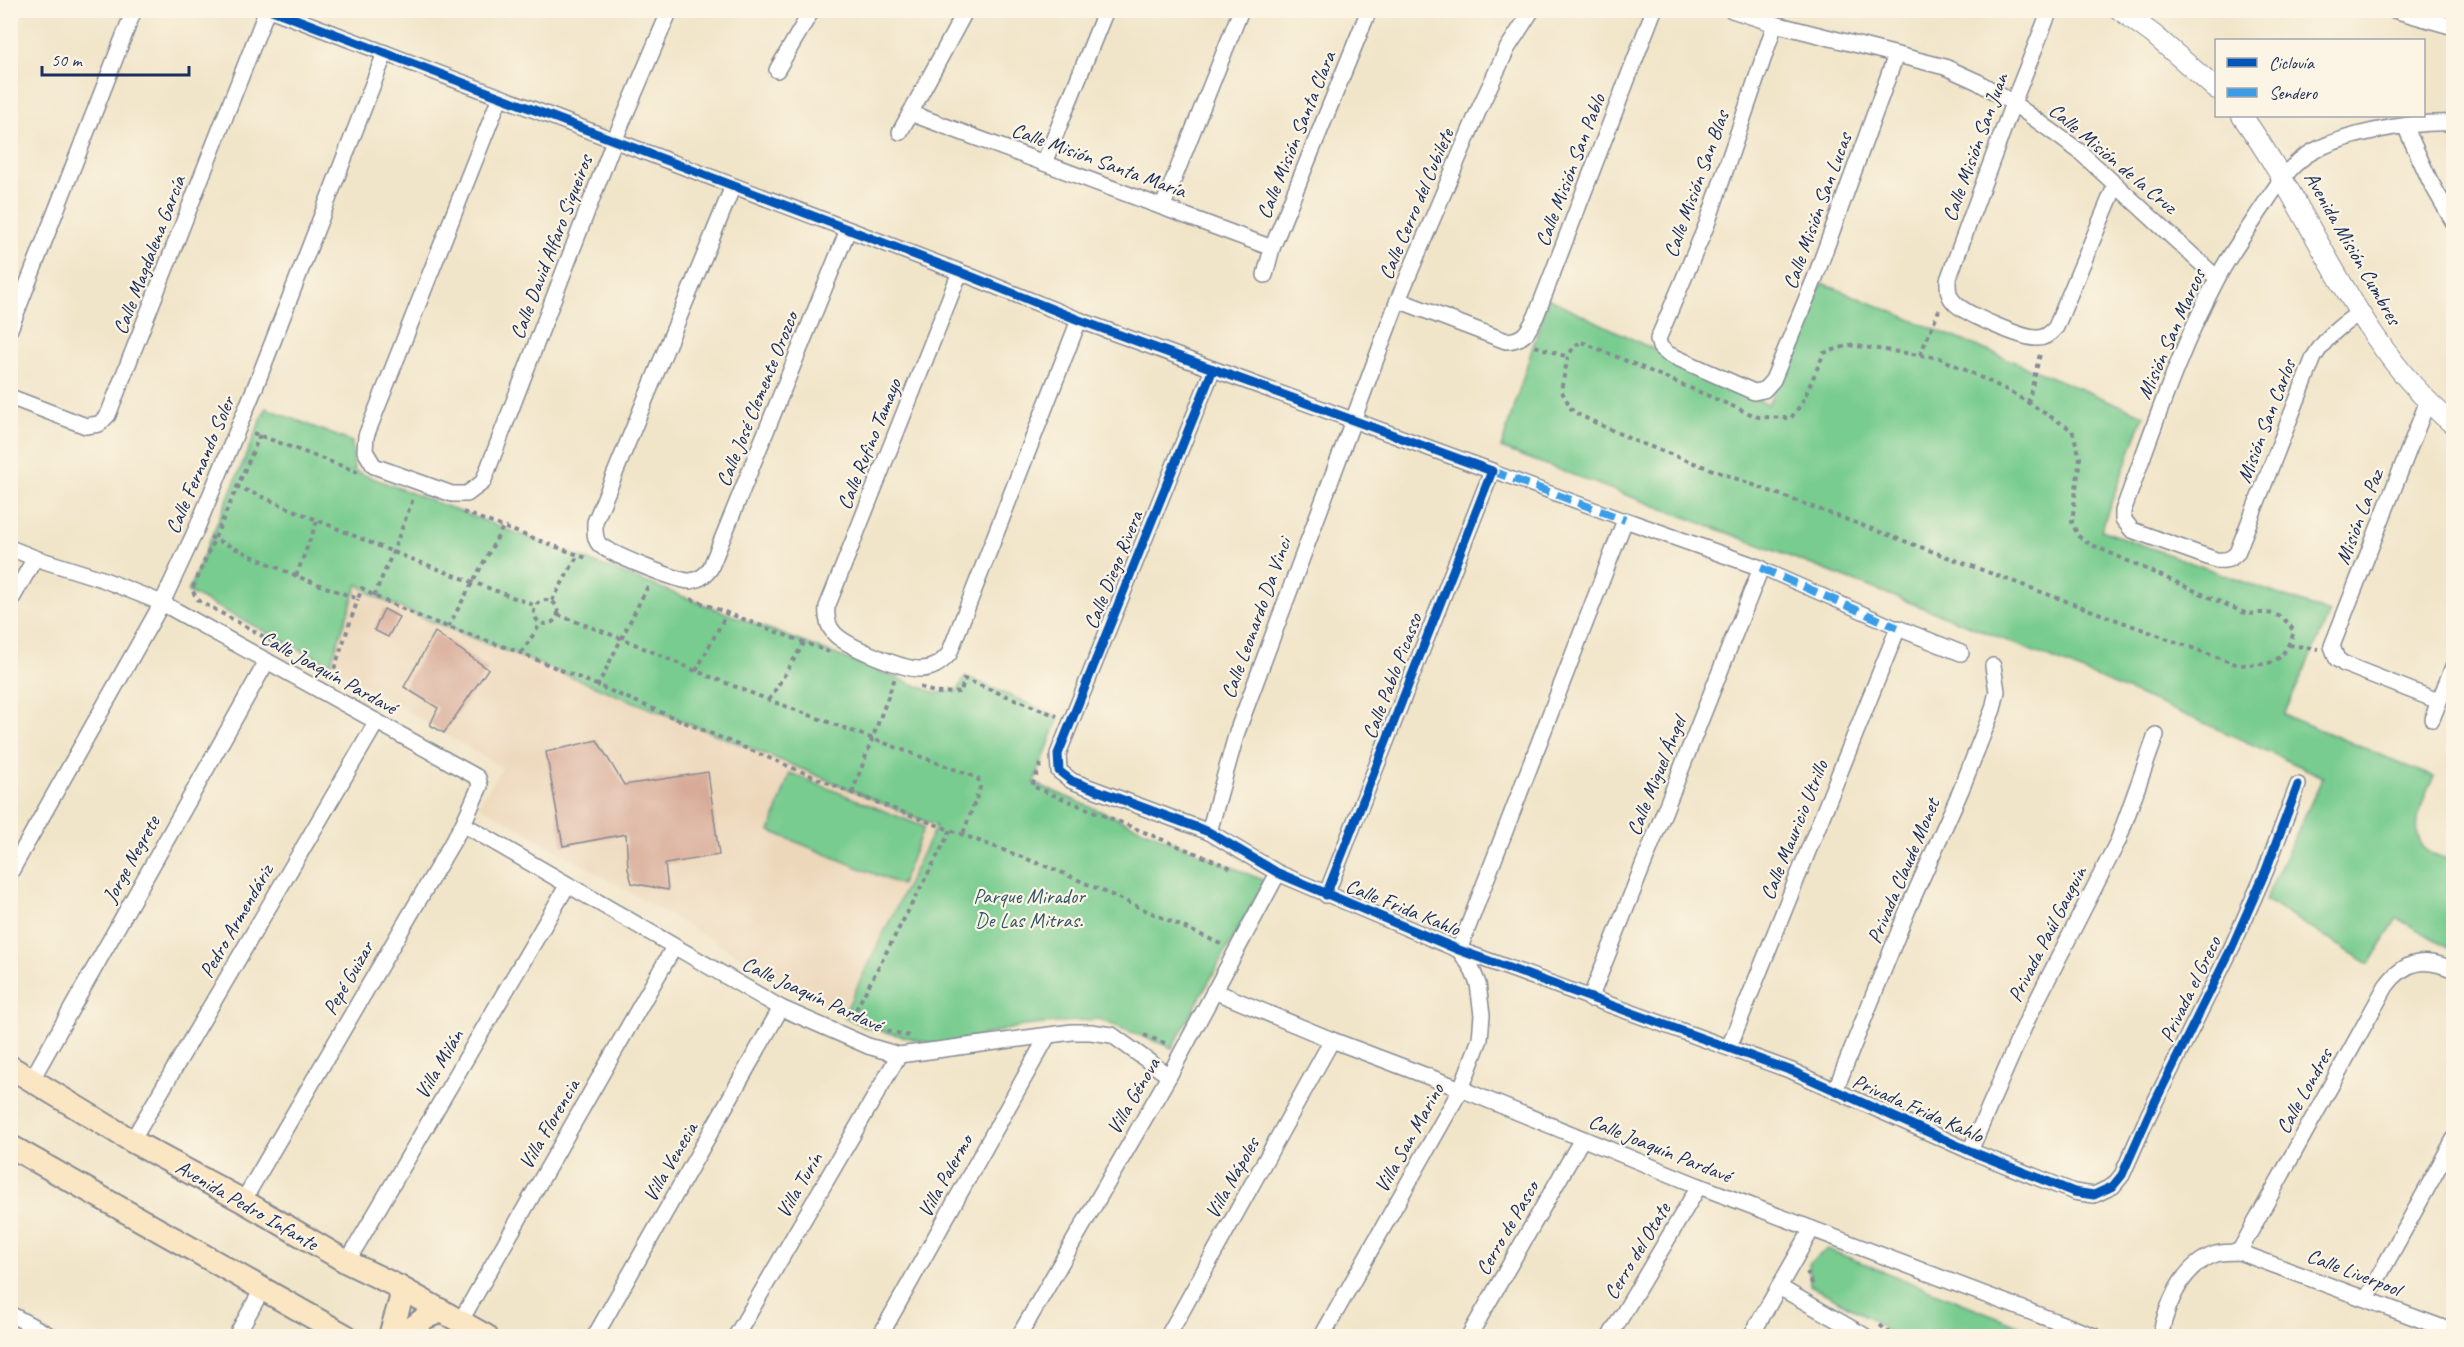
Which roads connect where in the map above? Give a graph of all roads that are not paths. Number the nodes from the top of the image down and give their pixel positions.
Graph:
1 (134, 10) edge
2 (269, 10) edge
3 (669, 10) edge
4 (812, 10) edge
5 (966, 10) edge
6 (1106, 10) edge
7 (1240, 10) edge
8 (1369, 10) edge
9 (1532, 10) edge
10 (1654, 10) edge
11 (1732, 10) edge
12 (2050, 10) edge
13 (2120, 10) edge
14 (2399, 11) edge
15 (1775, 24) junction
16 (2454, 27) edge
17 (385, 53) junction
18 (1896, 55) junction
19 (777, 70) dead end
20 (2215, 87) edge
21 (500, 97) junction
22 (2013, 103) junction
23 (910, 113) junction
24 (2243, 117) edge
25 (2454, 123) edge
26 (2404, 126) junction
27 (900, 132) dead end
28 (614, 141) junction
29 (1044, 163) junction
30 (2283, 177) junction
31 (2116, 184) junction
32 (734, 186) junction
33 (1163, 206) junction
34 (2454, 223) edge
35 (848, 230) junction
36 (1272, 248) junction
37 (960, 272) junction
38 (1265, 276) dead end
39 (2217, 278) junction
40 (1398, 300) junction
41 (2359, 313) junction
42 (1079, 320) junction
43 (10, 328) edge
44 (1213, 369) junction
45 (1773, 380) joint
46 (10, 397) edge
47 (2427, 403) junction
48 (1351, 421) junction
49 (2454, 425) edge
50 (1492, 471) junction
51 (1625, 520) junction
52 (10, 548) edge
53 (35, 558) junction
54 (2232, 559) joint
55 (1761, 568) junction
56 (10, 602) edge
57 (162, 603) junction
58 (1898, 628) junction
59 (1960, 653) dead end
60 (267, 661) junction
61 (2454, 664) edge
62 (1993, 666) dead end
63 (2438, 701) junction
64 (2432, 719) dead end
65 (376, 723) junction
66 (2156, 735) dead end
67 (475, 776) joint
68 (1072, 781) joint
69 (2298, 784) dead end
70 (463, 824) junction
71 (1209, 832) junction
72 (10, 873) edge
73 (1278, 873) junction
74 (567, 886) junction
75 (1326, 895) junction
76 (674, 947) junction
77 (1460, 950) junction
78 (2454, 970) edge
79 (1214, 991) junction
80 (1590, 999) junction
81 (781, 1008) junction
82 (1047, 1037) junction
83 (1332, 1040) junction
84 (1729, 1047) junction
85 (899, 1055) junction
86 (10, 1067) edge
87 (1169, 1076) junction
88 (32, 1078) junction
89 (1461, 1089) junction
90 (1835, 1091) junction
91 (2454, 1138) edge
92 (1582, 1140) junction
93 (132, 1141) junction
94 (10, 1146) edge
95 (1970, 1151) junction
96 (1700, 1186) junction
97 (2094, 1195) joint
98 (243, 1201) junction
99 (1812, 1229) junction
100 (2239, 1252) junction
101 (347, 1262) junction
102 (399, 1287) junction
103 (1779, 1287) junction
104 (263, 1288) junction
105 (2367, 1298) junction
106 (10, 1314) edge
107 (451, 1317) junction
108 (2454, 1332) edge
109 (51, 1336) edge
110 (236, 1336) edge
111 (346, 1336) edge
112 (390, 1336) edge
113 (402, 1336) edge
114 (486, 1336) edge
115 (595, 1336) edge
116 (736, 1336) edge
117 (880, 1336) edge
118 (1018, 1336) edge
119 (1168, 1336) edge
120 (1322, 1336) edge
121 (1469, 1336) edge
122 (1610, 1336) edge
123 (1751, 1336) edge
124 (1864, 1336) edge
125 (2094, 1336) edge
126 (2160, 1336) edge

1 - 43 street
2 - 17 street
2 - 46 street, Calle Magdalena García
3 - 28 street, Calle David Alfaro Siqueiros
4 - 19 street
5 - 23 street
6 - 29 street
7 - 33 street
8 - 36 street, Calle Misión Santa Clara
9 - 40 street, Calle Cerro del Cubilete
10 - 40 street, Calle Misión San Pablo
11 - 15 street, Calle Misión de la Cruz
12 - 22 street, Calle Misión San Juan
13 - 20 street
14 - 16 street
15 - 18 street, Calle Misión de la Cruz
15 - 45 street, Calle Misión San Blas
17 - 21 street
17 - 57 street, Calle Fernando Soler
18 - 22 street, Calle Misión de la Cruz
18 - 45 street, Calle Misión San Lucas
21 - 28 street
21 - 28 street, Calle David Alfaro Siqueiros
22 - 31 street, Calle Misión de la Cruz
22 - 31 street, Calle Misión San Juan
23 - 27 street
23 - 29 street, Calle Misión Santa María
24 - 30 street, Avenida Misión Cumbres
25 - 26 street, Misión San Marcos
26 - 30 street, Misión San Marcos
26 - 34 street
28 - 32 street
29 - 33 street, Calle Misión Santa María
30 - 39 street, Misión San Marcos
30 - 41 street, Avenida Misión Cumbres
31 - 39 street, Calle Misión de la Cruz
32 - 35 street
32 - 35 street, Calle José Clemente Orozco
33 - 36 street, Calle Misión Santa María
35 - 37 street
36 - 38 street, Calle Misión Santa Clara
37 - 42 street
37 - 42 street, Calle Rufino Tamayo
39 - 54 street, Misión San Marcos
40 - 48 street, Calle Cerro del Cubilete
41 - 47 street, Avenida Misión Cumbres
41 - 54 street, Misión San Carlos
42 - 44 street
44 - 48 street
44 - 68 street, Calle Diego Rivera
47 - 49 street, Avenida Misión Cumbres
47 - 63 street, Misión La Paz
48 - 50 street
48 - 71 street, Calle Leonardo Da Vinci
50 - 51 street
50 - 75 street, Calle Pablo Picasso
51 - 55 street
51 - 77 street
52 - 53 street, Calle Joaquín Pardavé
53 - 56 street
53 - 57 street, Calle Joaquín Pardavé
55 - 58 street
55 - 80 street, Calle Miguel Ángel
57 - 60 street, Calle Joaquín Pardavé
57 - 72 street, Calle Fernando Soler
58 - 59 street
58 - 84 street, Calle Mauricio Utrillo
60 - 65 street, Calle Joaquín Pardavé
60 - 88 street, Jorge Negrete
61 - 63 street
62 - 90 street, Privada Claude Monet
63 - 64 street
65 - 67 street, Calle Joaquín Pardavé
65 - 93 street, Pedro Armendáriz
66 - 95 street, Privada Paúl Gauguin
67 - 70 street, Pepé Guizar
68 - 71 street, Calle Frida Kahlo
69 - 97 street, Privada el Greco
70 - 74 street, Calle Joaquín Pardavé
70 - 98 street, Pepé Guizar
71 - 73 street, Calle Frida Kahlo
73 - 75 street, Calle Frida Kahlo
73 - 79 street, Villa Génova
74 - 76 street, Calle Joaquín Pardavé
74 - 101 street, Villa Milán
75 - 77 street, Calle Frida Kahlo
76 - 81 street, Calle Joaquín Pardavé
76 - 107 street, Villa Florencia
77 - 80 street, Calle Frida Kahlo
77 - 89 street, Villa San Marino
78 - 100 street, Calle Londres
79 - 83 street, Calle Joaquín Pardavé
79 - 87 street, Villa Génova
80 - 84 street, Calle Frida Kahlo
81 - 85 street, Calle Joaquín Pardavé
81 - 115 street, Villa Venecia
82 - 85 street, Calle Joaquín Pardavé
82 - 87 street, Calle Joaquín Pardavé
82 - 117 street, Villa Palermo
83 - 89 street, Calle Joaquín Pardavé
83 - 119 street, Villa Nápoles
84 - 90 street, Privada Frida Kahlo
85 - 116 street, Villa Turín
86 - 88 main road, Avenida Pedro Infante
87 - 118 street, Villa Génova
88 - 93 main road, Avenida Pedro Infante
89 - 92 street, Calle Joaquín Pardavé
89 - 120 street, Villa San Marino
90 - 95 street, Privada Frida Kahlo
91 - 105 street
92 - 96 street, Calle Joaquín Pardavé
92 - 121 street, Cerro de Pasco
93 - 98 main road, Avenida Pedro Infante
94 - 104 main road
95 - 97 street, Privada Frida Kahlo
96 - 99 street, Calle Joaquín Pardavé
96 - 122 street, Cerro del Otate
98 - 101 main road, Avenida Pedro Infante
99 - 103 street
99 - 125 street, Calle Joaquín Pardavé
100 - 105 street, Calle Liverpool
100 - 126 street
101 - 102 main road, Avenida Pedro Infante
102 - 107 main road, Avenida Pedro Infante
102 - 112 main road
103 - 123 street
103 - 124 street
104 - 110 street
104 - 111 main road
105 - 108 street, Calle Liverpool
106 - 109 street
107 - 113 main road
107 - 114 main road, Avenida Pedro Infante

